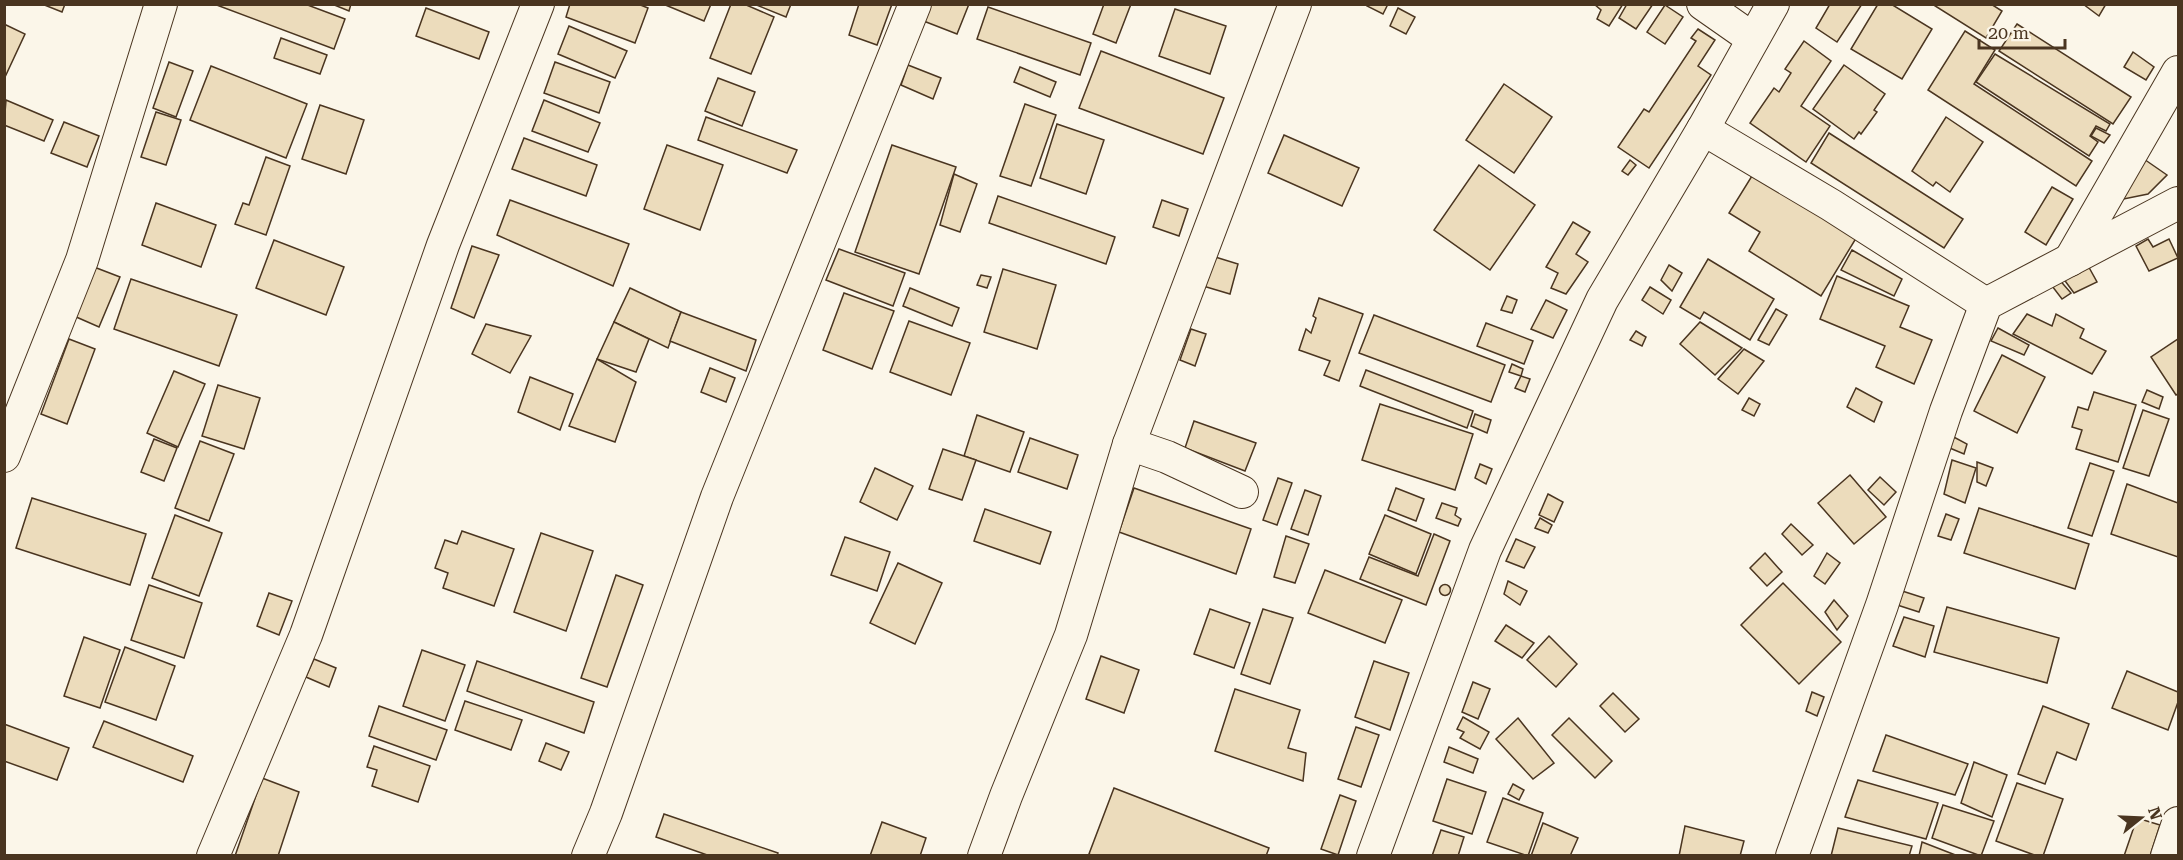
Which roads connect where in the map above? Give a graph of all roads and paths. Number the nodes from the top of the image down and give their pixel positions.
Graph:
1 (161, 4) edge
2 (538, 4) edge
3 (915, 4) edge
4 (1295, 4) edge
5 (1703, 4) edge
6 (1773, 4) edge
7 (1753, 39) junction
8 (2178, 72) edge
9 (1703, 129) junction
10 (2178, 202) edge
11 (2070, 260) junction
12 (1986, 304) junction
13 (1129, 444) junction
14 (4, 456) edge
15 (1242, 492) dead end
16 (2178, 823) edge
17 (213, 855) edge
18 (588, 855) edge
19 (984, 855) edge
20 (1373, 855) edge
21 (1792, 855) edge
22 (2167, 855) edge

1 - 14 street
2 - 17 street
3 - 18 street
4 - 13 street
5 - 7 street
6 - 7 street
7 - 9 street
8 - 11 street
9 - 12 street
9 - 20 street
10 - 11 street
11 - 12 street
12 - 21 street
13 - 15 street
13 - 19 street
16 - 22 street

